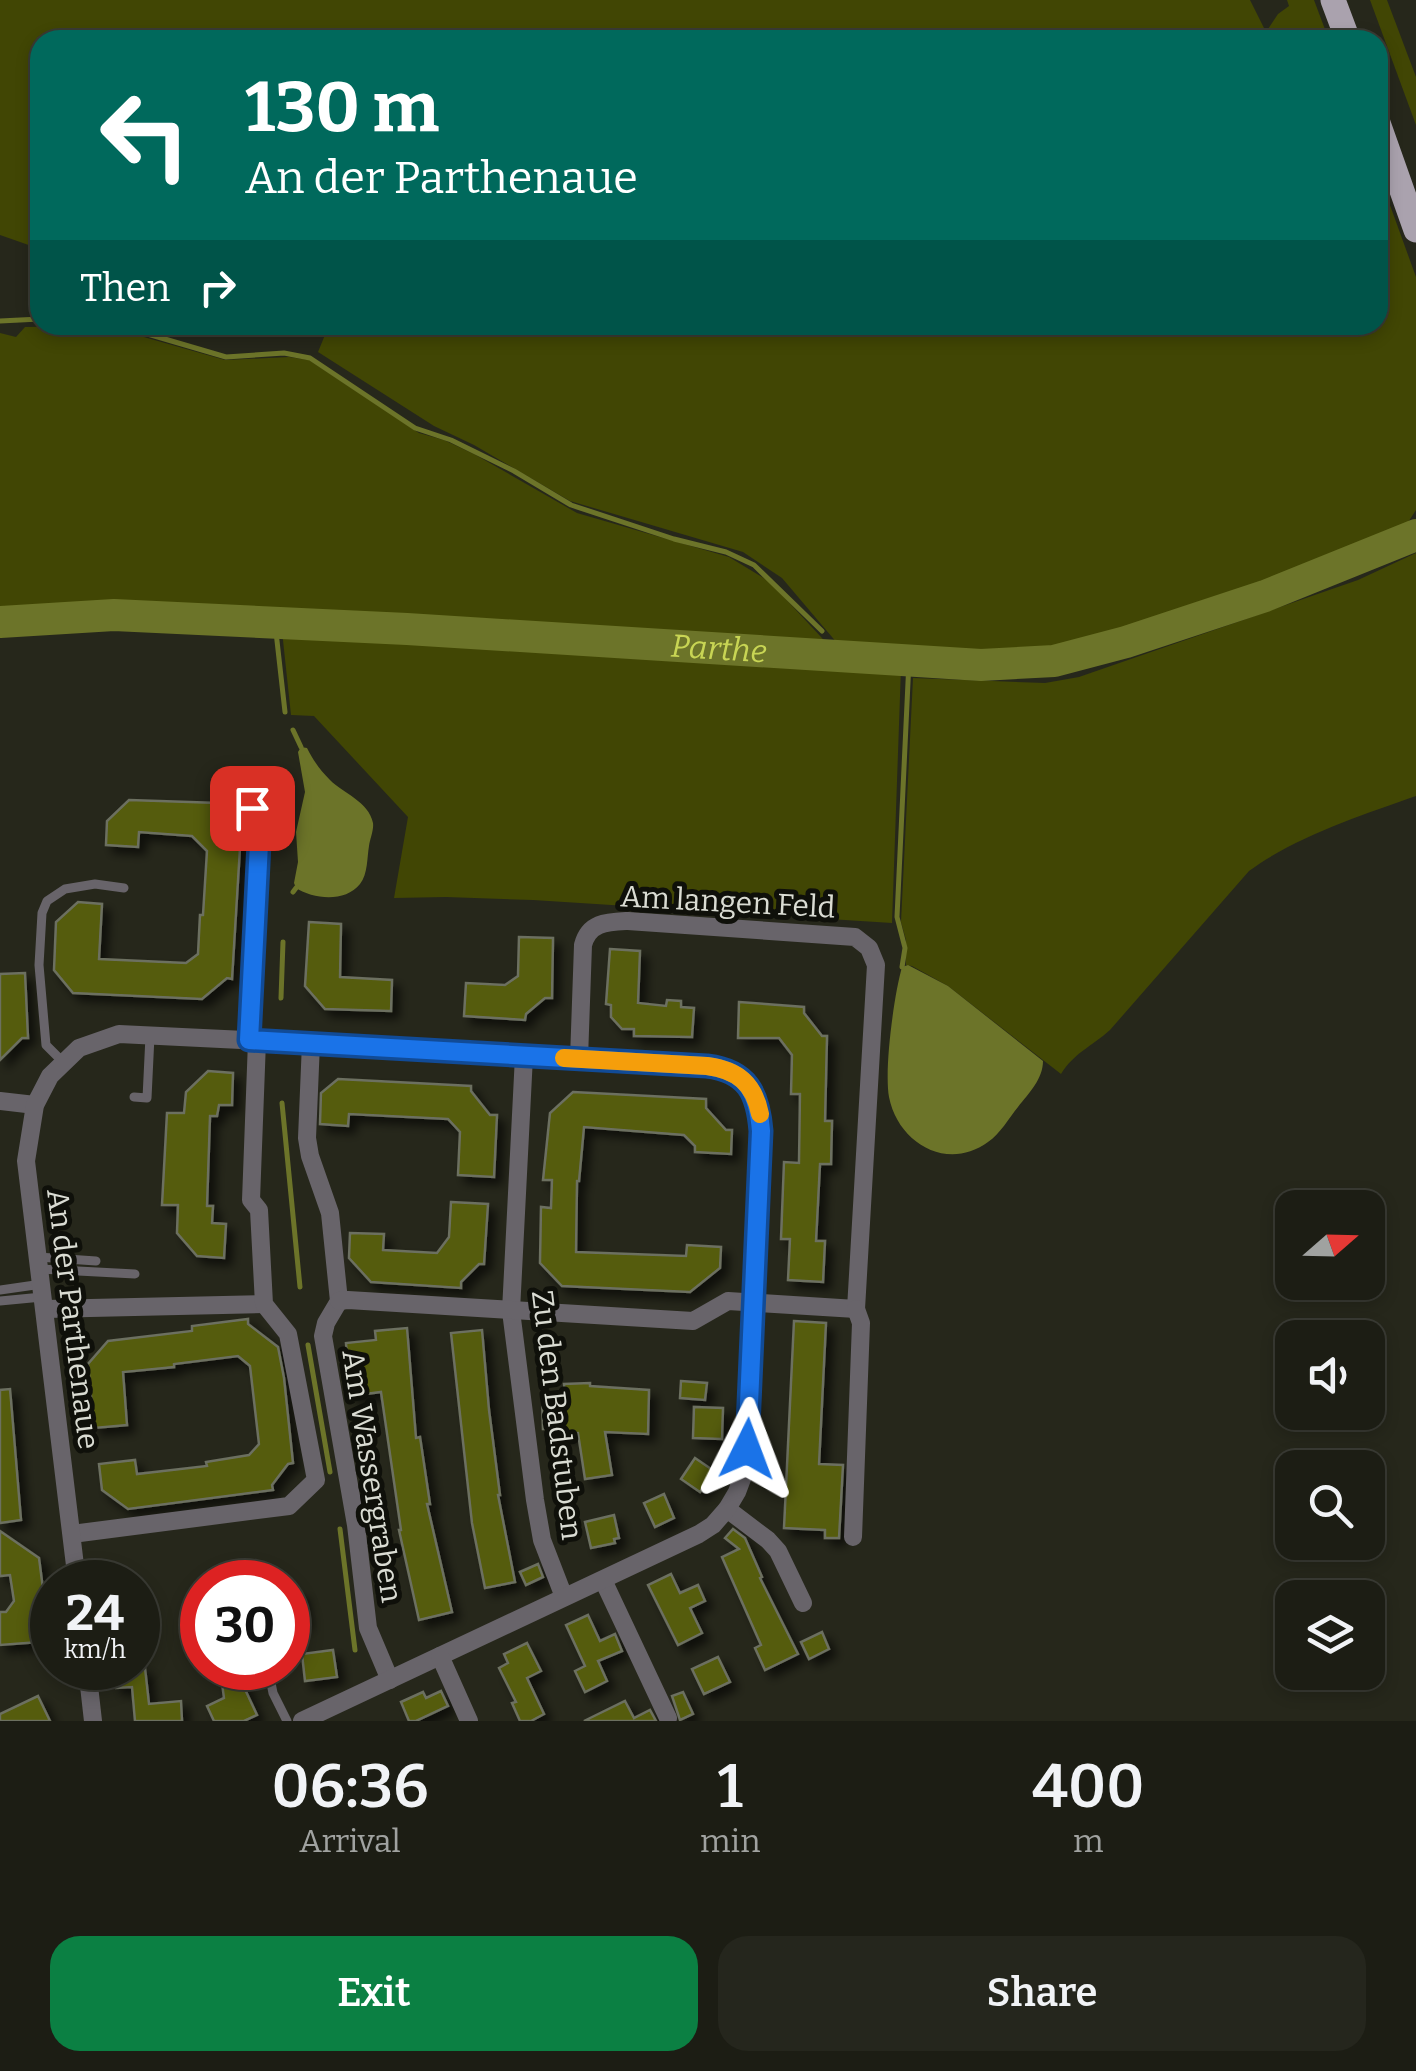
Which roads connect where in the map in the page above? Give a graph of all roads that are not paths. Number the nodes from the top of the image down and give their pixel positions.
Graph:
1 (1333, 0) edge
2 (1344, 30) edge
3 (1388, 151) edge
4 (1416, 230) edge
5 (252, 808) dead end
6 (124, 888) dead end
7 (150, 1036) junction
8 (253, 1041) junction
9 (311, 1043) junction
10 (524, 1056) junction
11 (579, 1059) junction
12 (64, 1063) junction
13 (134, 1097) dead end
14 (0, 1101) edge
15 (35, 1105) junction
16 (96, 1261) dead end
17 (135, 1274) dead end
18 (42, 1283) junction
19 (0, 1290) edge
20 (0, 1301) edge
21 (339, 1301) junction
22 (754, 1303) junction
23 (264, 1304) junction
24 (856, 1308) junction
25 (511, 1311) junction
26 (727, 1509) junction
27 (72, 1534) junction
28 (853, 1537) dead end
29 (75, 1560) edge
30 (603, 1580) junction
31 (564, 1597) junction
32 (803, 1603) dead end
33 (440, 1656) junction
34 (390, 1680) junction
35 (90, 1690) edge
36 (273, 1690) edge
37 (668, 1718) dead end
38 (94, 1721) edge
39 (287, 1721) edge
40 (302, 1721) edge
41 (469, 1721) edge

1 - 2 main road
3 - 4 main road
5 - 8 street, Am Wassergraben
6 - 12 lane
7 - 8 street, An der Parthenaue
7 - 12 street, An der Parthenaue
7 - 13 lane
8 - 9 street, An der Parthenaue
8 - 23 street, Am Wassergraben
9 - 10 street, An der Parthenaue
9 - 21 street, Am Wassergraben
10 - 11 street, An der Parthenaue
10 - 25 street, Zu den Badstuben
11 - 22 street, An der Parthenaue
11 - 24 street, Am langen Feld
12 - 15 street, An der Parthenaue
14 - 15 street
15 - 18 street, An der Parthenaue
16 - 18 lane
17 - 18 lane
18 - 19 lane
18 - 20 lane
18 - 23 street
18 - 27 street, An der Parthenaue
21 - 25 street
21 - 34 street, Am Wassergraben
22 - 24 street
22 - 25 street
22 - 26 street, An der Parthenaue
23 - 27 street, Am Wassergraben
24 - 28 street, Am langen Feld
25 - 31 street, Zu den Badstuben
26 - 30 street
26 - 32 street
27 - 29 street, An der Parthenaue
30 - 31 street
30 - 37 street
31 - 33 street
33 - 34 street
33 - 41 street
34 - 40 street
35 - 38 street
36 - 39 lane

